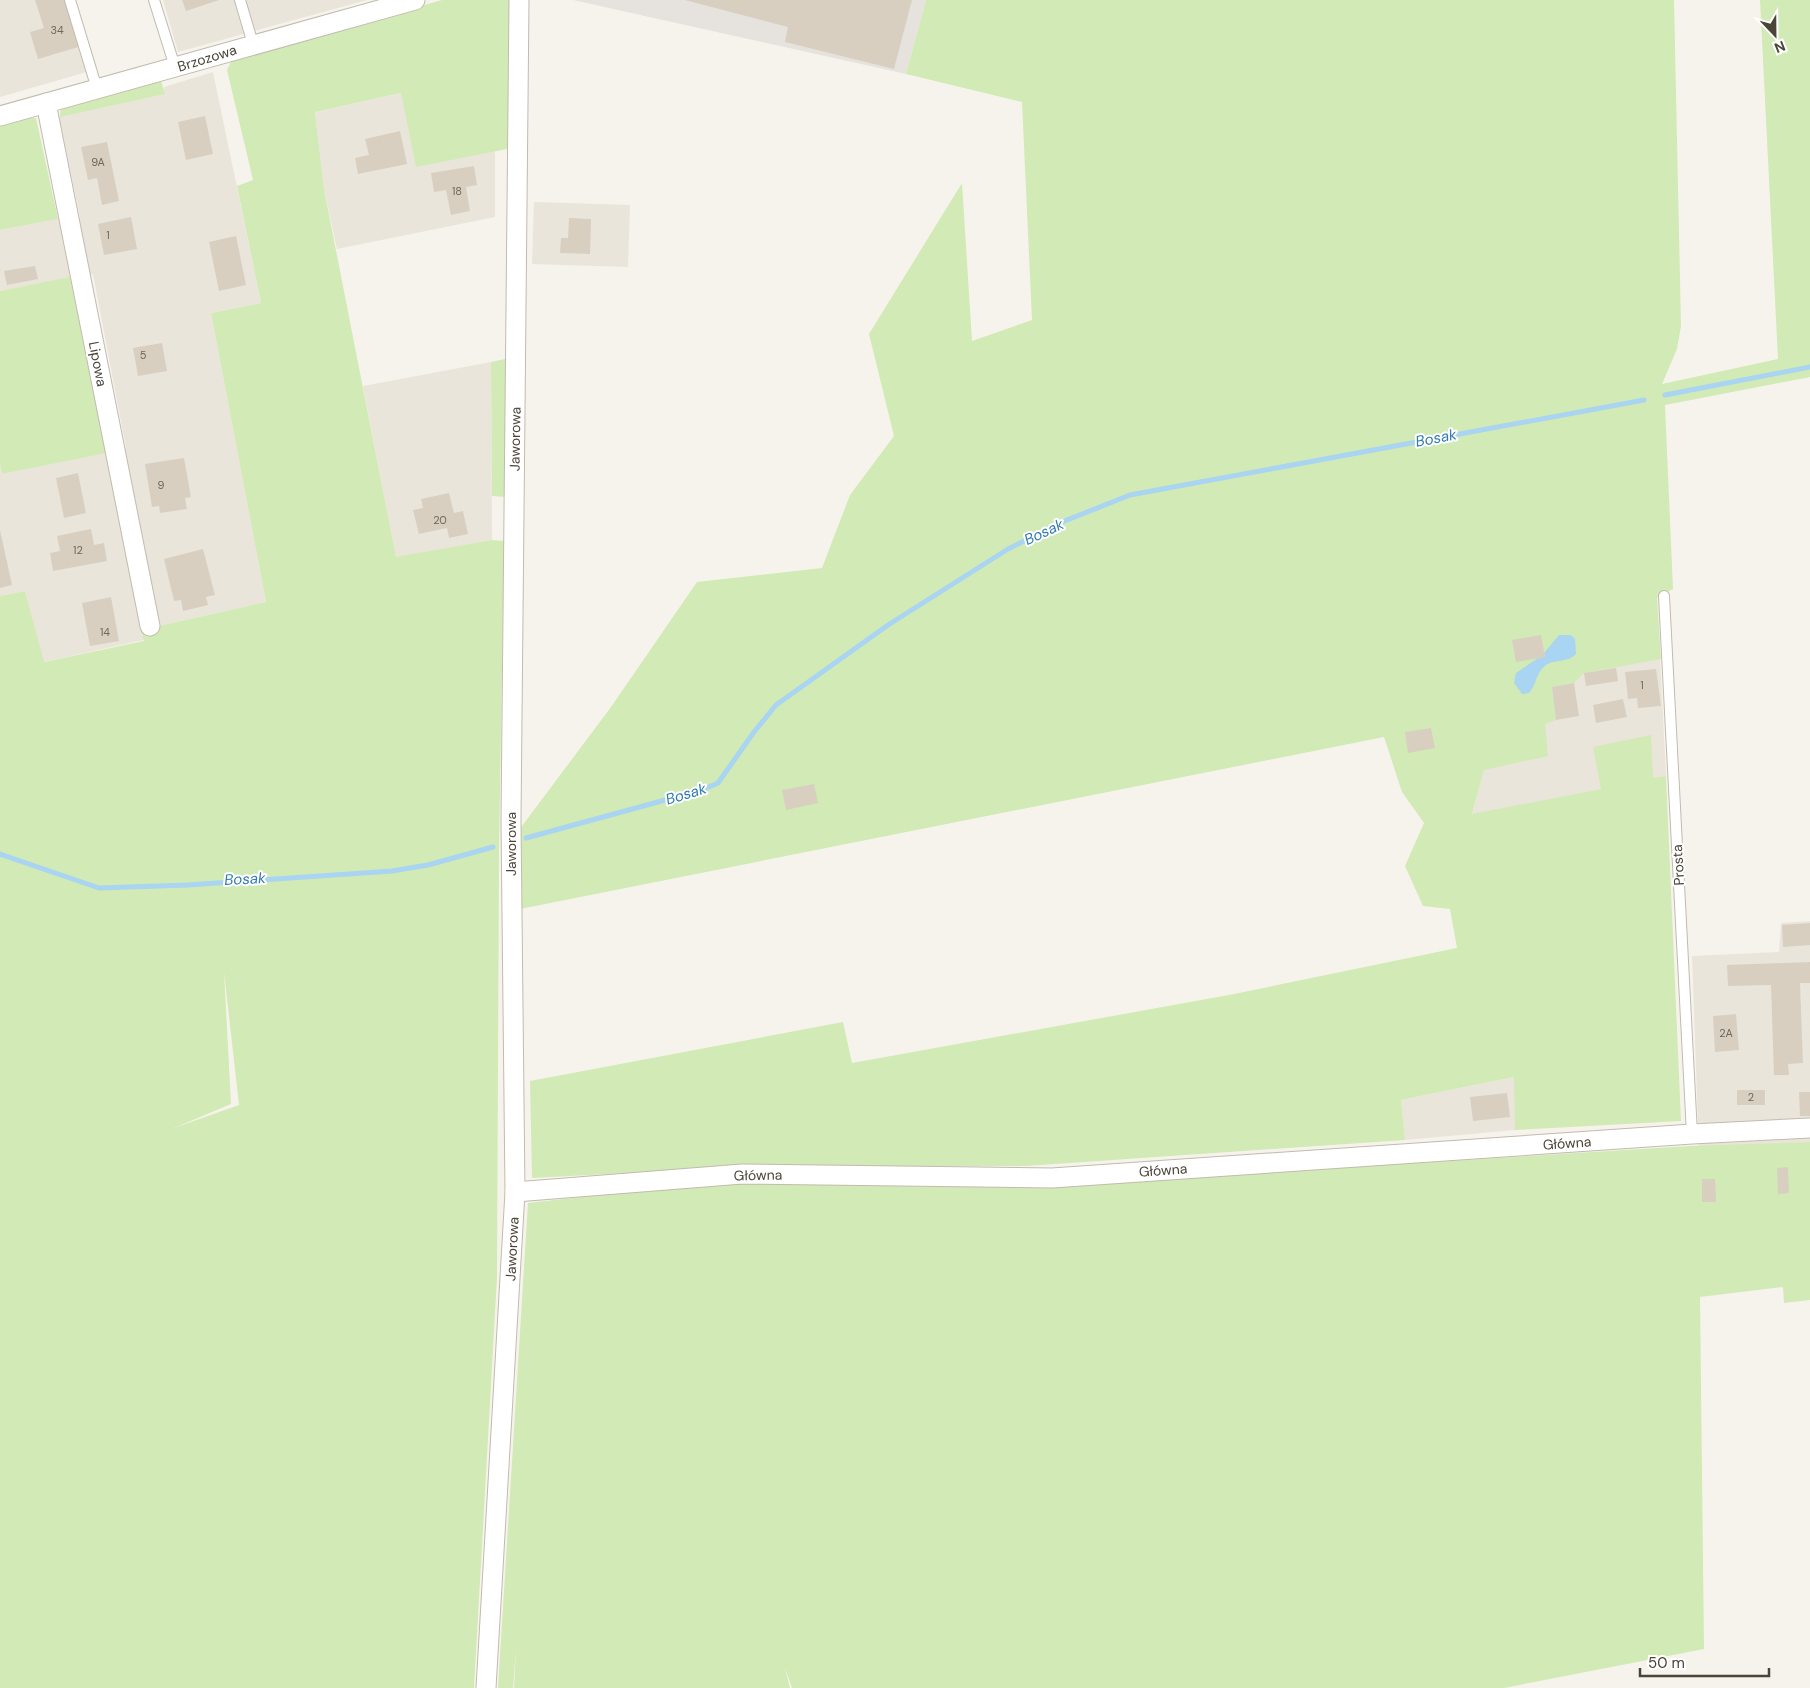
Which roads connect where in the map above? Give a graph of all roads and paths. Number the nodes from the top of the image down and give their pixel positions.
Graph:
1 (70, 0) edge
2 (154, 0) edge
3 (240, 0) edge
4 (414, 0) edge
5 (519, 0) edge
6 (253, 44) junction
7 (175, 67) junction
8 (98, 89) junction
9 (46, 103) junction
10 (0, 116) edge
11 (1664, 596) dead end
12 (150, 626) dead end
13 (1810, 1128) edge
14 (1692, 1134) junction
15 (515, 1192) junction
16 (486, 1688) edge

1 - 8 lane
2 - 7 lane
3 - 6 lane
4 - 6 street, Brzozowa
5 - 15 street, Jaworowa
6 - 7 street, Brzozowa
7 - 8 street, Brzozowa
8 - 9 street, Brzozowa
9 - 10 street, Brzozowa
9 - 12 street, Lipowa
11 - 14 lane, Prosta
13 - 14 street, Główna
14 - 15 street, Główna
15 - 16 street, Jaworowa

